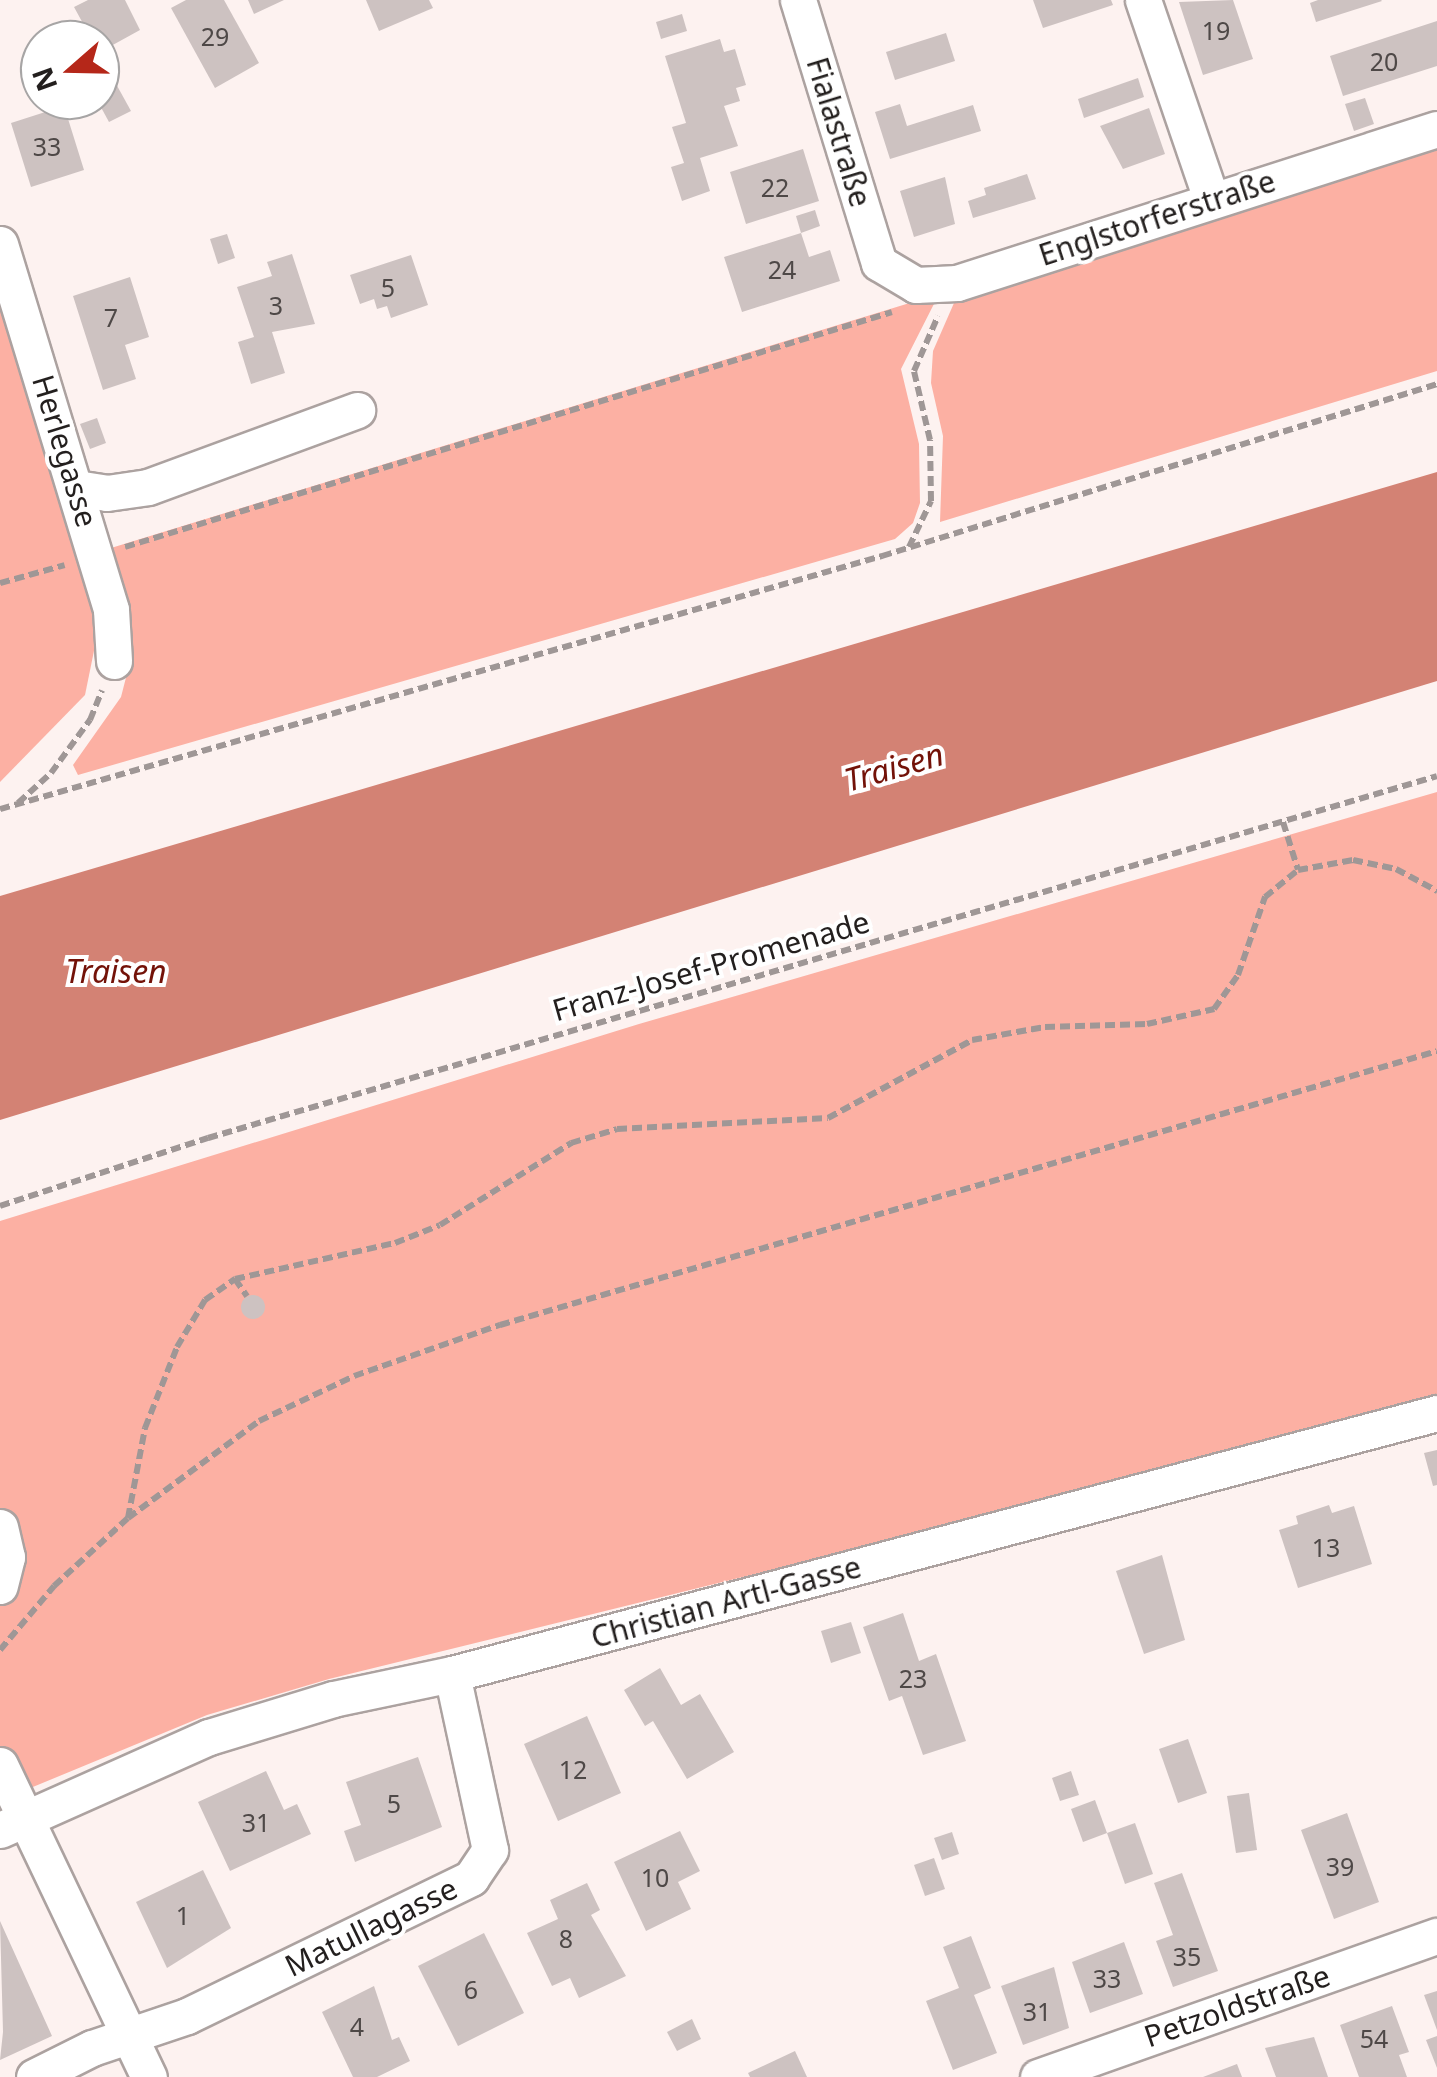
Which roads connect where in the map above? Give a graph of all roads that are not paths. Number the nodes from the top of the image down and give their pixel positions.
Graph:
1 (798, 0) edge
2 (1143, 0) edge
3 (1437, 129) edge
4 (1210, 199) junction
5 (0, 244) edge
6 (879, 264) joint
7 (357, 410) dead end
8 (76, 488) junction
9 (114, 662) road end
10 (1437, 1413) edge
11 (0, 1527) edge
12 (0, 1586) edge
13 (452, 1674) junction
14 (0, 1765) edge
15 (12, 1824) edge
16 (1437, 1936) edge
17 (130, 2036) junction
18 (1059, 2073) edge
19 (34, 2077) edge
20 (149, 2077) edge

1 - 6 street, Fialastraße
2 - 4 street
3 - 4 street, Englstorferstraße
4 - 6 street, Englstorferstraße
5 - 8 street, Herlegasse
7 - 8 street
8 - 9 street, Herlegasse
10 - 13 street, Christian Artl-Gasse
11 - 12 street
13 - 15 street, Christian Artl-Gasse
13 - 17 street, Matullagasse
14 - 15 street
15 - 17 street
16 - 18 street, Petzoldstraße
17 - 19 street, Matullagasse
17 - 20 street

